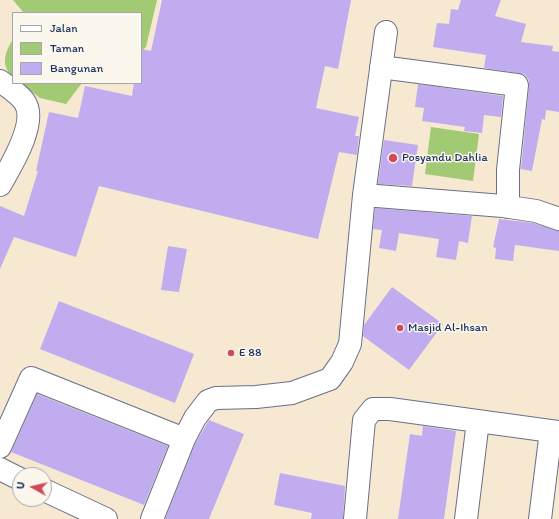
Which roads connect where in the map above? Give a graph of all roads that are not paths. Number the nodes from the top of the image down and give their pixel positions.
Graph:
1 (386, 32) dead end
2 (381, 66) junction
3 (0, 81) edge
4 (0, 184) edge
5 (364, 195) junction
6 (508, 208) junction
7 (559, 219) edge
8 (478, 421) junction
9 (555, 431) edge
10 (184, 439) junction
11 (0, 447) edge
12 (0, 469) edge
13 (12, 475) edge
14 (52, 494) edge
15 (106, 519) edge
16 (152, 519) edge
17 (355, 519) edge
18 (466, 519) edge
19 (540, 519) edge

1 - 2 street
2 - 5 street
2 - 6 street
3 - 4 street
5 - 6 street
5 - 10 street
6 - 7 street
8 - 9 street
8 - 17 street
8 - 18 street
9 - 19 street
10 - 11 street
10 - 16 street
12 - 13 street
14 - 15 street

